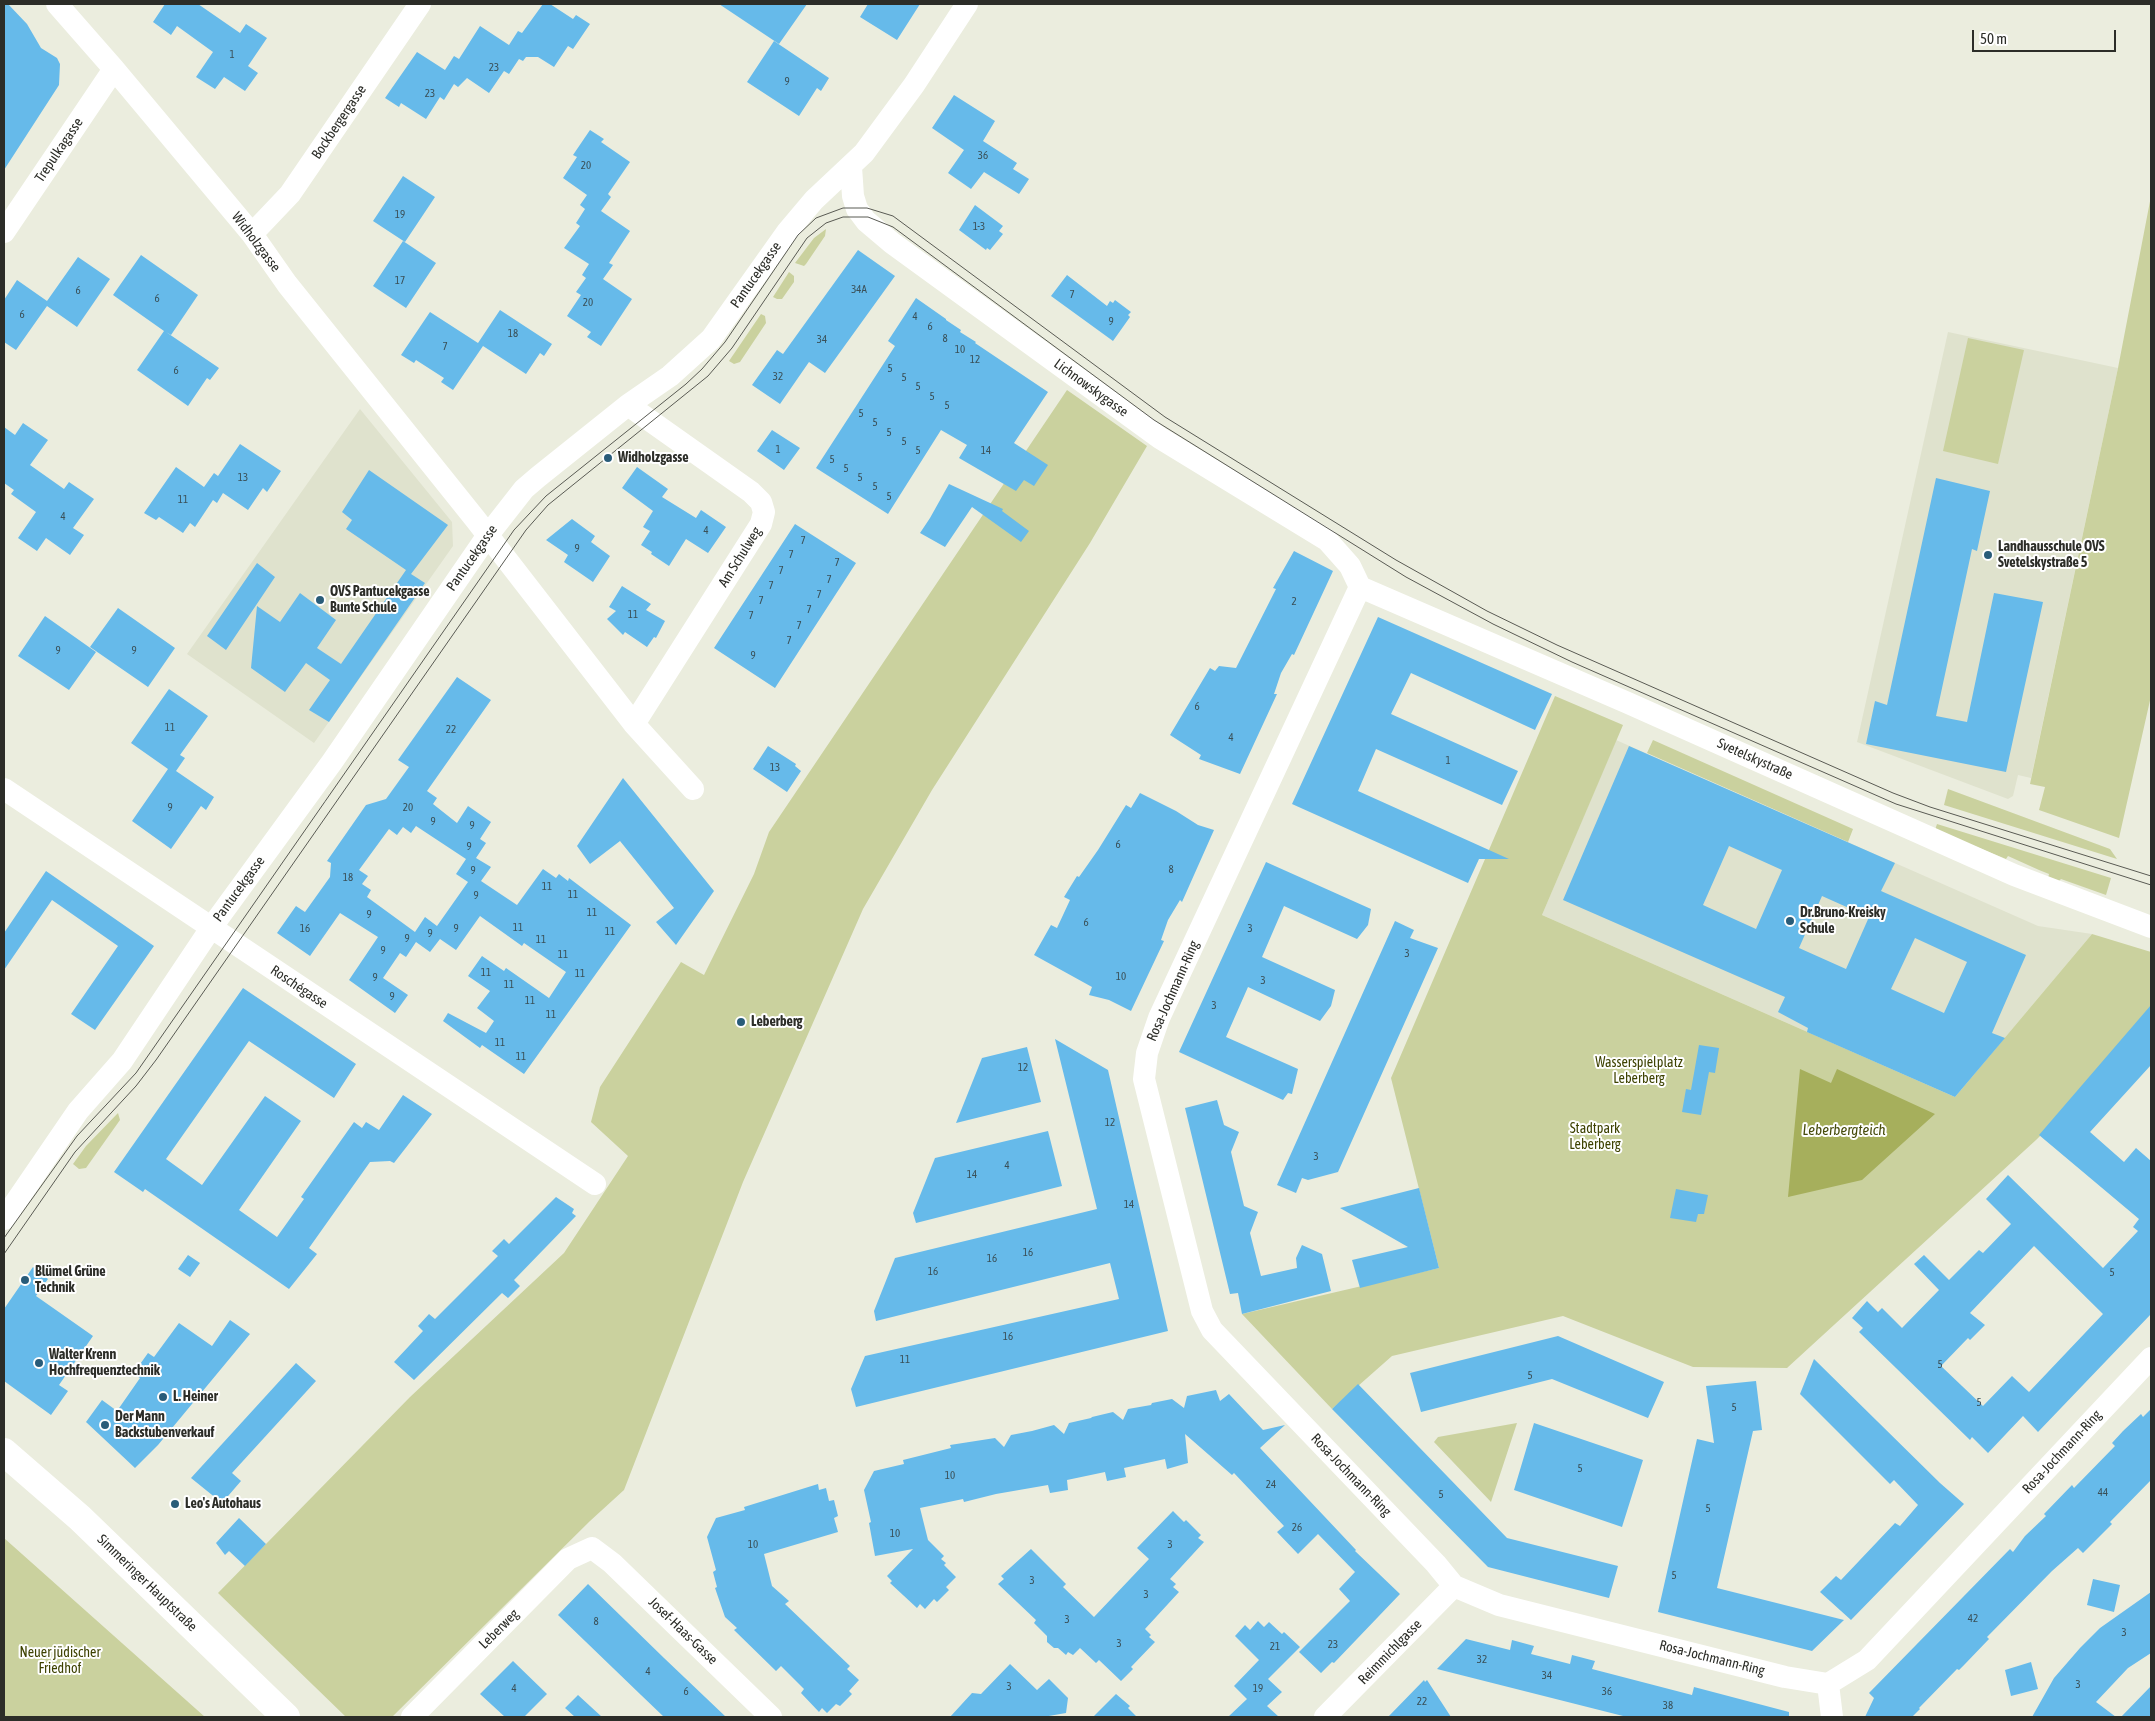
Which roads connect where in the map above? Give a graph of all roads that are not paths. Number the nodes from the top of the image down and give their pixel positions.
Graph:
1 (57, 4) edge
2 (420, 4) edge
3 (967, 4) edge
4 (114, 69) junction
5 (851, 167) junction
6 (4, 232) edge
7 (252, 234) junction
8 (628, 405) junction
9 (488, 535) junction
10 (1360, 587) junction
11 (634, 724) junction
12 (4, 789) edge
13 (694, 789) dead end
14 (2151, 927) edge
15 (211, 928) junction
16 (595, 1184) dead end
17 (4, 1219) edge
18 (2151, 1358) edge
19 (4, 1452) edge
20 (592, 1548) joint
21 (1454, 1586) junction
22 (1828, 1684) junction
23 (286, 1717) edge
24 (412, 1717) edge
25 (771, 1717) edge
26 (1326, 1717) edge
27 (1832, 1717) edge

1 - 4 street, Widholzgasse
2 - 7 street, Bockbergergasse
3 - 5 street, Pantucekgasse
4 - 6 street, Trepulkagasse
4 - 7 street, Widholzgasse
5 - 8 street, Pantucekgasse
5 - 10 street, Lichnowskygasse
7 - 9 street, Widholzgasse
8 - 9 street, Pantucekgasse
8 - 11 street, Am Schulweg
9 - 11 street, Widholzgasse
9 - 15 street, Pantucekgasse
10 - 14 street, Svetelskystraße
10 - 21 street, Rosa-Jochmann-Ring
11 - 13 street, Widholzgasse
12 - 15 street, Roschégasse
15 - 16 street, Roschégasse
15 - 17 street, Pantucekgasse
18 - 22 street, Rosa-Jochmann-Ring
19 - 23 main road, Simmeringer Hauptstraße
20 - 24 street, Leberweg
20 - 25 street, Josef-Haas-Gasse
21 - 22 street, Rosa-Jochmann-Ring
21 - 26 street, Reimmichlgasse
22 - 27 street

